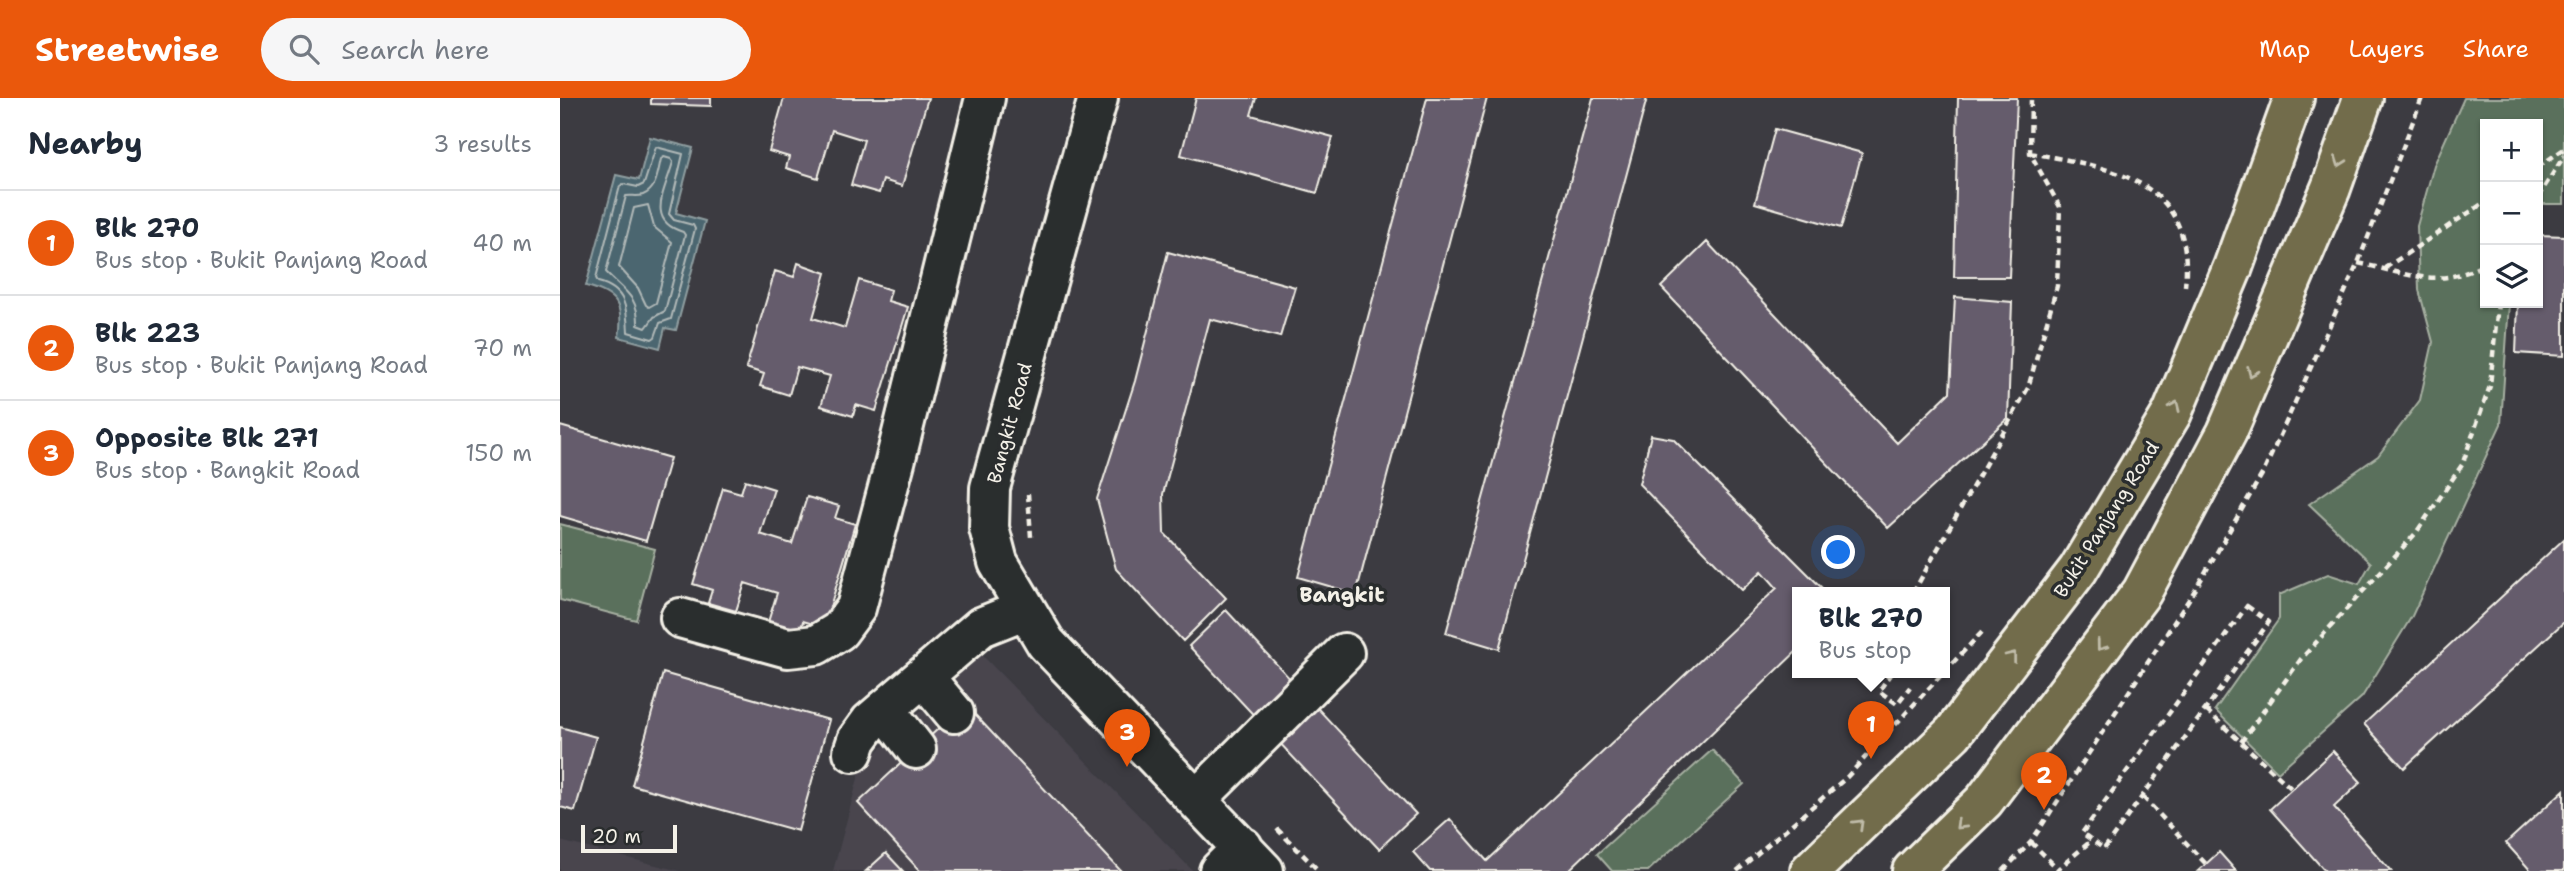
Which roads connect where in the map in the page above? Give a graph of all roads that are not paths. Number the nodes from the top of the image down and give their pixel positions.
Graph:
1 (985, 98) edge
2 (1098, 98) edge
3 (2294, 98) edge
4 (2363, 98) edge
5 (1026, 609) junction
6 (680, 618) dead end
7 (1344, 653) dead end
8 (924, 677) junction
9 (885, 709) junction
10 (954, 713) dead end
11 (916, 749) dead end
12 (853, 752) dead end
13 (1197, 799) junction
14 (1255, 858) edge
15 (1810, 871) edge
16 (1912, 871) edge

1 - 6 street
2 - 5 street, Bangkit Road
15 -> 3 main road, Bukit Panjang Road
4 -> 16 main road
5 - 8 street
5 - 13 street, Bangkit Road
7 - 13 street
8 - 9 street
8 - 10 street
9 - 11 street
9 - 12 street
13 - 14 street, Bangkit Road

